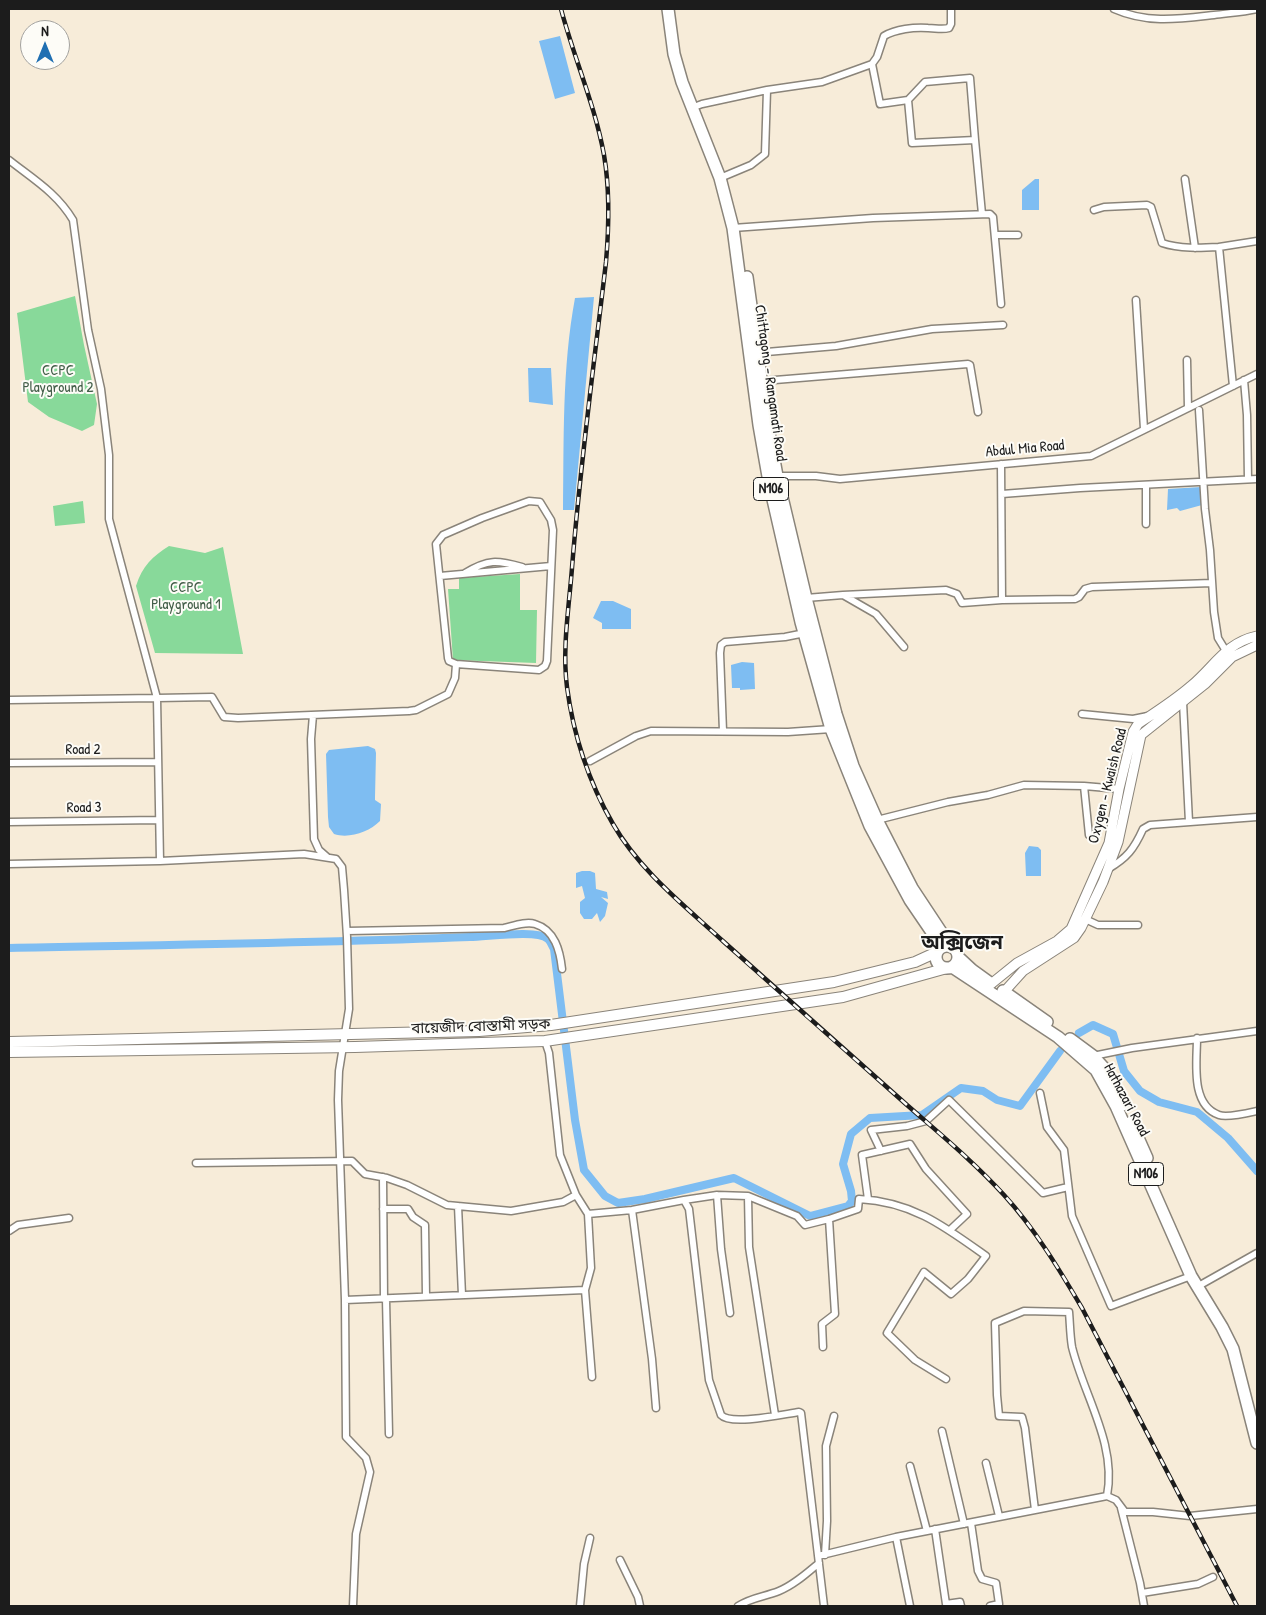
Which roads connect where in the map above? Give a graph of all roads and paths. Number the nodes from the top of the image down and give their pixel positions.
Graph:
1 (668, 9) edge
2 (675, 9) edge
3 (951, 9) edge
4 (1114, 9) edge
5 (1257, 9) edge
6 (872, 64) junction
7 (767, 90) junction
8 (908, 100) junction
9 (694, 106) junction
10 (975, 140) junction
11 (9, 160) edge
12 (723, 177) junction
13 (1185, 179) dead end
14 (1094, 210) dead end
15 (982, 214) junction
16 (736, 228) junction
17 (995, 235) junction
18 (1018, 235) dead end
19 (1257, 241) edge
20 (1219, 247) junction
21 (1195, 248) junction
22 (1136, 300) dead end
23 (1001, 304) dead end
24 (1004, 325) dead end
25 (754, 353) junction
26 (1187, 360) dead end
27 (1257, 374) edge
28 (1244, 380) junction
29 (763, 381) junction
30 (1233, 386) junction
31 (1188, 408) junction
32 (1199, 410) dead end
33 (978, 412) dead end
34 (1144, 429) junction
35 (1001, 464) junction
36 (778, 476) junction
37 (1257, 479) edge
38 (1248, 480) junction
39 (1203, 482) junction
40 (1146, 485) junction
41 (1002, 494) junction
42 (1146, 524) dead end
43 (551, 566) junction
44 (440, 576) junction
45 (1212, 583) junction
46 (843, 595) junction
47 (806, 598) junction
48 (1002, 600) junction
49 (804, 633) junction
50 (1257, 636) edge
51 (1257, 645) edge
52 (904, 647) dead end
53 (1226, 651) junction
54 (456, 664) junction
55 (157, 698) junction
56 (9, 700) edge
57 (1183, 702) junction
58 (1082, 714) dead end
59 (313, 715) junction
60 (1152, 715) junction
61 (831, 729) junction
62 (723, 731) junction
63 (590, 761) dead end
64 (158, 762) junction
65 (9, 763) edge
66 (1084, 786) junction
67 (1119, 789) junction
68 (1257, 817) edge
69 (159, 820) junction
70 (877, 820) junction
71 (9, 822) edge
72 (1189, 822) junction
73 (1089, 835) dead end
74 (328, 858) junction
75 (160, 860) junction
76 (9, 864) edge
77 (1108, 870) junction
78 (1086, 920) junction
79 (1138, 925) dead end
80 (347, 934) junction
81 (943, 949) junction
82 (952, 964) junction
83 (562, 969) dead end
84 (991, 984) junction
85 (1004, 992) junction
86 (1257, 1032) edge
87 (344, 1034) junction
88 (1197, 1038) junction
89 (548, 1041) junction
90 (9, 1042) edge
91 (342, 1047) junction
92 (9, 1052) edge
93 (1093, 1056) junction
94 (1040, 1094) dead end
95 (1257, 1112) edge
96 (881, 1151) junction
97 (341, 1161) junction
98 (196, 1162) dead end
99 (384, 1178) junction
100 (1068, 1187) junction
101 (576, 1195) junction
102 (717, 1195) junction
103 (748, 1196) junction
104 (868, 1199) junction
105 (684, 1200) junction
106 (458, 1206) junction
107 (383, 1208) junction
108 (632, 1210) junction
109 (588, 1214) junction
110 (69, 1218) dead end
111 (829, 1219) junction
112 (950, 1230) junction
113 (9, 1231) edge
114 (1257, 1253) edge
115 (1191, 1276) junction
116 (1202, 1284) junction
117 (585, 1290) junction
118 (462, 1295) junction
119 (426, 1296) junction
120 (385, 1299) junction
121 (344, 1300) junction
122 (730, 1313) dead end
123 (824, 1347) dead end
124 (592, 1377) dead end
125 (946, 1379) dead end
126 (656, 1408) dead end
127 (776, 1416) junction
128 (834, 1416) dead end
129 (1257, 1420) edge
130 (942, 1431) dead end
131 (389, 1434) dead end
132 (1257, 1444) edge
133 (986, 1463) dead end
134 (910, 1466) dead end
135 (1107, 1496) junction
136 (1121, 1506) junction
137 (1257, 1509) edge
138 (1035, 1510) junction
139 (999, 1516) junction
140 (967, 1523) junction
141 (934, 1530) junction
142 (927, 1531) junction
143 (896, 1537) junction
144 (590, 1538) dead end
145 (821, 1558) junction
146 (620, 1560) dead end
147 (1213, 1577) dead end
148 (1142, 1593) junction
149 (353, 1606) edge
150 (580, 1606) edge
151 (640, 1606) edge
152 (738, 1606) edge
153 (824, 1606) edge
154 (910, 1606) edge
155 (961, 1606) edge
156 (990, 1606) edge
157 (1144, 1606) edge

1 - 9 highway, Chittagong - Rangamati Road / N106
2 - 9 highway, Chittagong - Rangamati Road / N106
3 - 6 street
4 - 5 street
6 - 7 street
6 - 8 street
7 - 9 street
7 - 12 street
8 - 10 street
8 - 10 street
9 - 12 highway, Chittagong - Rangamati Road / N106
10 - 15 street
11 - 55 street
12 - 16 highway, Chittagong - Rangamati Road / N106
13 - 21 street
14 - 21 street
15 - 16 street
15 - 17 street
16 - 25 highway, Chittagong - Rangamati Road / N106
17 - 18 street
17 - 23 street
19 - 20 street
20 - 21 street
20 - 30 street
22 - 34 street
24 - 25 street
25 - 29 highway, Chittagong - Rangamati Road / N106
25 - 49 highway, Chittagong - Rangamati Road / N106
26 - 31 street
27 - 28 street, Abdul Mia Road
28 - 30 street, Abdul Mia Road
28 - 38 street
29 - 33 street
29 - 36 highway, Chittagong - Rangamati Road / N106
30 - 31 street, Abdul Mia Road
31 - 34 street, Abdul Mia Road
32 - 39 street
34 - 35 street, Abdul Mia Road
35 - 36 street, Abdul Mia Road
35 - 41 street
36 - 47 highway, Chittagong - Rangamati Road / N106
37 - 38 street
38 - 39 street
39 - 40 street
39 - 45 street
40 - 41 street
40 - 42 street
41 - 48 street
43 - 44 street
43 - 44 street
43 - 54 street
44 - 54 street
45 - 48 street
45 - 53 street
46 - 47 street
46 - 48 street
46 - 52 street
47 - 70 highway, Chittagong - Rangamati Road / N106
49 - 61 highway, Chittagong - Rangamati Road / N106
49 - 62 street
50 - 53 main road, Oxygen - Kwaish Road
51 - 57 main road, Oxygen - Kwaish Road
53 - 60 main road, Oxygen - Kwaish Road
54 - 59 street
55 - 56 street
55 - 59 street
55 - 64 street
57 - 72 street
57 - 77 main road, Oxygen - Kwaish Road
58 - 60 street
59 - 74 street
60 - 67 main road, Oxygen - Kwaish Road
61 - 62 street
61 - 81 highway, Chittagong - Rangamati Road / N106
62 - 63 street
64 - 65 street, Road 2
64 - 69 street
66 - 67 street
66 - 70 street
66 - 73 street
67 - 84 main road, Oxygen - Kwaish Road
68 - 72 street
69 - 71 street, Road 3
69 - 75 street
70 - 81 highway, Chittagong - Rangamati Road / N106
72 - 77 street
74 - 75 street
74 - 80 street
75 - 76 street
77 - 78 main road, Oxygen - Kwaish Road
78 - 79 street
78 - 85 main road, Oxygen - Kwaish Road
80 - 83 street
80 - 87 street
81 - 82 highway, N106
81 - 82 highway, N106
81 - 87 main road, বায়েজীদ বোস্তামী সড়ক
82 - 84 highway, Hathazari Road / N106
82 - 89 main road, বায়েজীদ বোস্তামী সড়ক
82 - 115 highway, Hathazari Road / N106
84 - 85 highway, Hathazari Road / N106
85 - 93 highway, Hathazari Road / N106
86 - 88 street
87 - 90 main road, বায়েজীদ বোস্তামী সড়ক
87 - 91 street
88 - 93 street
88 - 95 street
89 - 91 main road, বায়েজীদ বোস্তামী সড়ক
89 - 101 street
91 - 92 main road, বায়েজীদ বোস্তামী সড়ক
91 - 97 street
93 - 116 highway, Hathazari Road / N106
94 - 100 street
96 - 100 street
96 - 104 street
96 - 112 street
97 - 98 street
97 - 99 street
97 - 121 street
99 - 106 street
99 - 107 street
100 - 115 street
101 - 106 street
101 - 109 street
102 - 103 street
102 - 105 street
102 - 122 street
103 - 111 street
103 - 127 street
104 - 111 street
104 - 112 street
105 - 108 street
105 - 127 street
106 - 118 street
107 - 119 street
107 - 120 street
108 - 109 street
108 - 126 street
109 - 117 street
110 - 113 street
111 - 123 street
112 - 125 street
114 - 116 street
115 - 132 highway, Hathazari Road / N106
116 - 129 highway, Hathazari Road / N106
117 - 118 street
117 - 124 street
118 - 119 street
119 - 120 street
120 - 121 street
120 - 131 street
121 - 149 street
127 - 145 street
128 - 145 street
130 - 140 street
133 - 139 street
134 - 142 street
135 - 136 street
135 - 138 street
135 - 138 street
136 - 137 street
136 - 148 street
138 - 139 street
139 - 140 street
140 - 141 street
140 - 156 street
141 - 142 street
141 - 155 street
142 - 143 street
143 - 145 street
143 - 154 street
144 - 150 street
145 - 152 street
145 - 153 street
146 - 151 street
147 - 148 street
148 - 157 street

